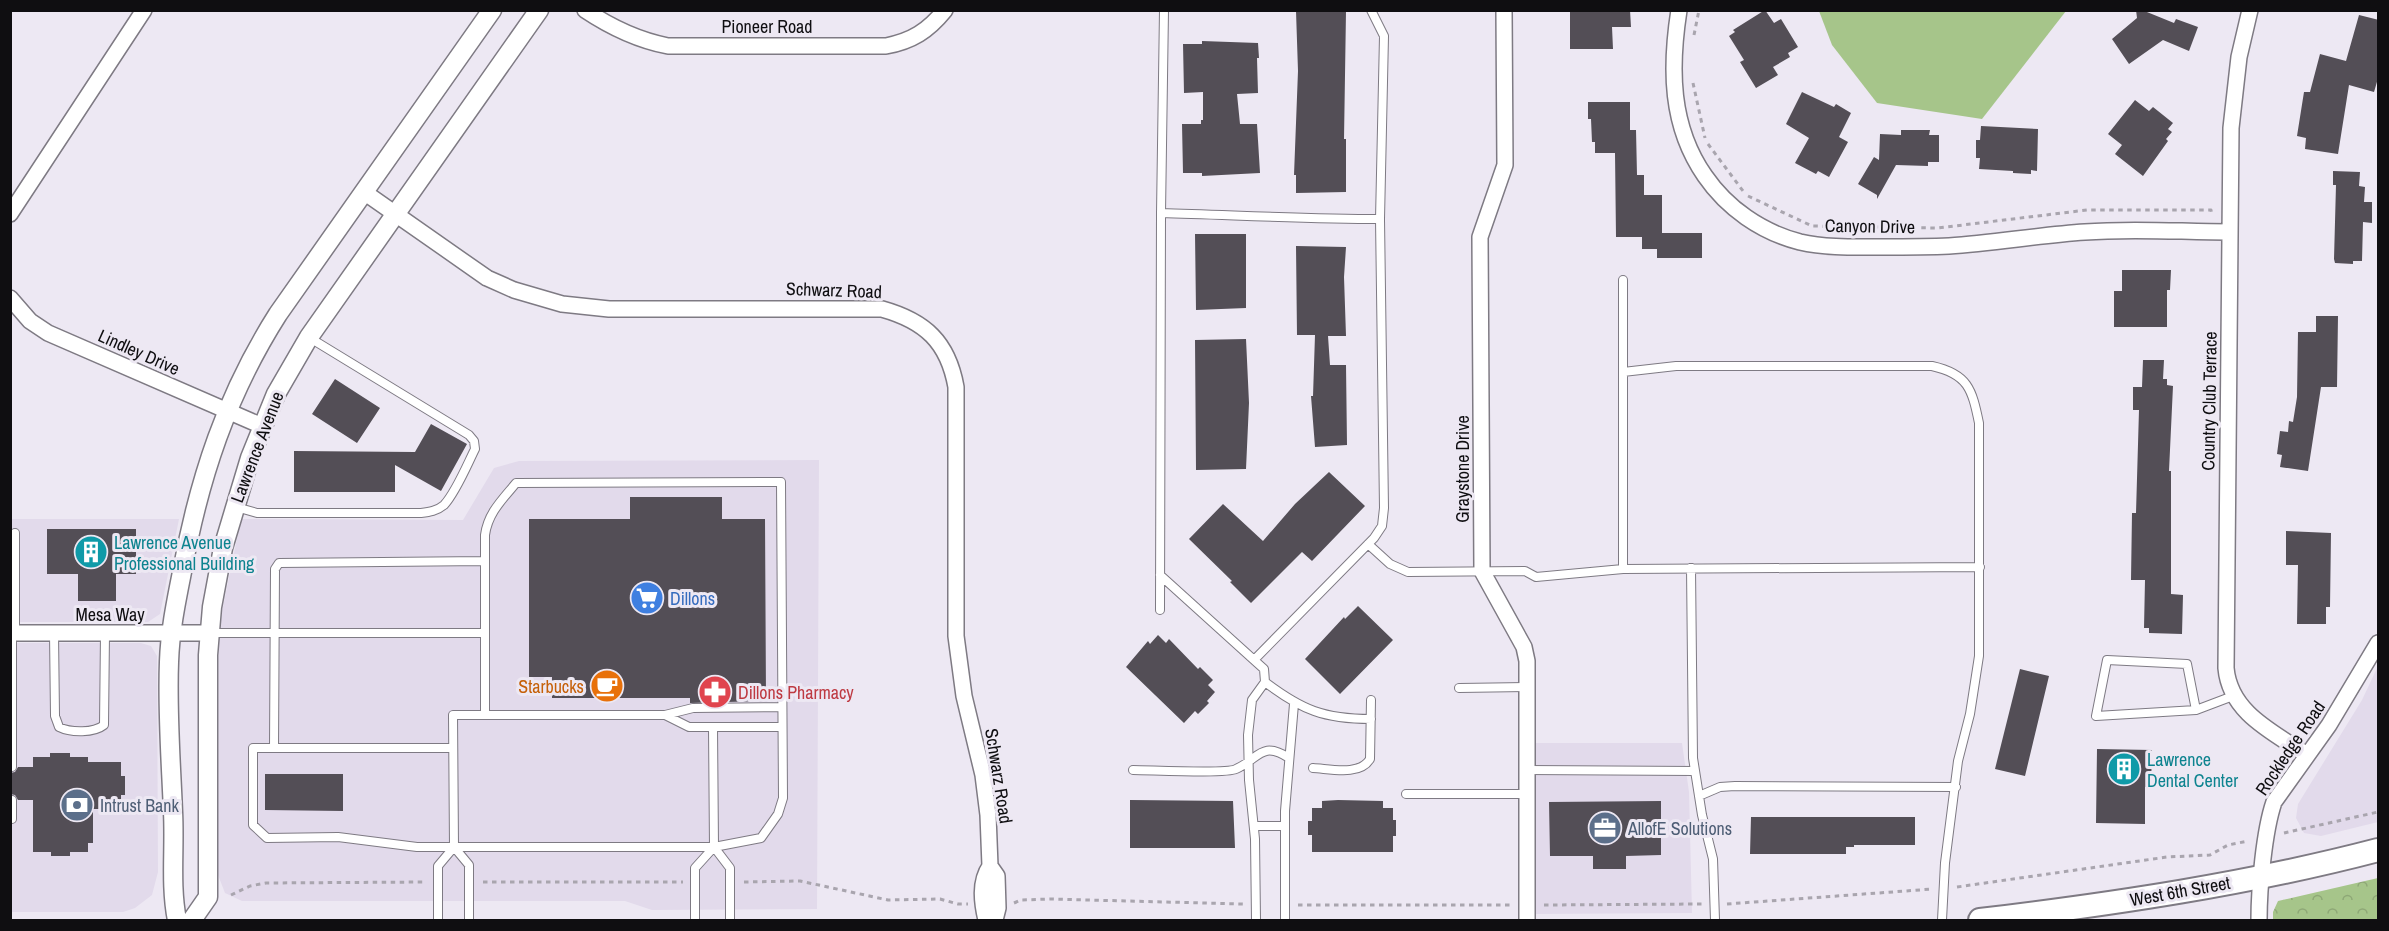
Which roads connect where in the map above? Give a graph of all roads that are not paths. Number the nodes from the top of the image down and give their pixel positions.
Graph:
1 (144, 10) edge
2 (492, 10) edge
3 (539, 10) edge
4 (585, 10) edge
5 (945, 10) edge
6 (1164, 10) edge
7 (1371, 10) edge
8 (1504, 10) edge
9 (1679, 10) edge
10 (2250, 10) edge
11 (364, 192) junction
12 (1161, 213) junction
13 (10, 214) edge
14 (396, 214) junction
15 (1380, 219) junction
16 (2230, 232) junction
17 (1623, 280) dead end
18 (10, 298) edge
19 (309, 337) junction
20 (1623, 372) junction
21 (227, 411) junction
22 (262, 426) junction
23 (233, 507) junction
24 (15, 533) dead end
25 (1368, 544) junction
26 (485, 561) junction
27 (1980, 567) junction
28 (1691, 568) junction
29 (1623, 569) junction
30 (1482, 571) junction
31 (1160, 575) junction
32 (1160, 610) dead end
33 (13, 633) edge
34 (54, 633) junction
35 (105, 633) junction
36 (171, 633) junction
37 (210, 633) junction
38 (273, 633) junction
39 (485, 633) junction
40 (2379, 643) edge
41 (1254, 660) junction
42 (1265, 682) junction
43 (1527, 687) junction
44 (1459, 688) dead end
45 (2233, 696) junction
46 (1371, 700) dead end
47 (1294, 704) junction
48 (782, 707) junction
49 (2196, 710) junction
50 (485, 714) junction
51 (665, 715) junction
52 (1371, 719) junction
53 (713, 727) junction
54 (782, 727) junction
55 (274, 748) junction
56 (453, 748) junction
57 (2307, 755) junction
58 (1289, 758) junction
59 (1248, 760) junction
60 (12, 767) dead end
61 (1313, 768) dead end
62 (1134, 770) dead end
63 (1527, 770) junction
64 (1695, 771) junction
65 (1956, 787) junction
66 (1406, 795) dead end
67 (1527, 795) junction
68 (1699, 796) junction
69 (12, 800) dead end
70 (10, 819) edge
71 (1254, 826) junction
72 (1284, 826) junction
73 (454, 847) junction
74 (714, 847) junction
75 (2379, 850) edge
76 (990, 866) junction
77 (2263, 876) junction
78 (1527, 913) edge
79 (177, 921) edge
80 (192, 921) edge
81 (438, 921) edge
82 (469, 921) edge
83 (695, 921) edge
84 (730, 921) edge
85 (986, 921) edge
86 (995, 921) edge
87 (1256, 921) edge
88 (1285, 921) edge
89 (1715, 921) edge
90 (1942, 921) edge
91 (1980, 921) edge
92 (2259, 921) edge

1 - 13 street
2 - 11 street
3 - 14 street, Lawrence Avenue
4 - 5 street, Pioneer Road
6 - 12 lane
7 - 15 lane
8 - 30 street, Graystone Drive
9 - 16 street, Canyon Drive
10 - 16 street, Country Club Terrace
11 - 14 street, Schwarz Road
11 - 21 street
12 - 15 lane
12 - 31 lane
14 - 19 street, Lawrence Avenue
14 - 76 street, Schwarz Road
15 - 25 lane
16 - 45 street, Country Club Terrace
17 - 20 lane
18 - 21 street, Lindley Drive
19 - 22 street, Lawrence Avenue
19 - 23 lane
20 - 27 lane
20 - 29 lane
21 - 22 street, Lindley Drive
21 - 36 street
22 - 23 street, Lawrence Avenue
23 - 37 street, Lawrence Avenue
24 - 33 lane
25 - 30 lane
25 - 41 lane
26 - 38 lane
26 - 39 lane
26 - 48 lane
27 - 28 lane
27 - 65 lane
28 - 29 lane
28 - 64 lane
29 - 30 lane
30 - 43 street, Graystone Drive
31 - 32 lane
31 - 41 lane
33 - 34 street, Mesa Way
33 - 60 lane
34 - 35 street, Mesa Way
34 - 35 lane
35 - 36 street, Mesa Way
36 - 37 street, Mesa Way
36 - 79 street
37 - 38 lane
37 - 80 street, Lawrence Avenue
38 - 39 lane
38 - 55 lane
39 - 50 lane
40 - 57 street, Rockledge Road
41 - 42 lane
42 - 47 lane
42 - 59 lane
43 - 44 lane
43 - 63 street, Graystone Drive
45 - 49 lane
45 - 57 street
46 - 52 lane
47 - 52 lane
47 - 58 lane
48 - 51 lane
48 - 54 lane
49 - 49 lane
50 - 51 lane
50 - 56 lane
51 - 53 lane
52 - 61 lane
53 - 54 lane
53 - 74 lane
54 - 74 lane
55 - 56 lane
55 - 73 lane
56 - 73 lane
57 - 77 street, Rockledge Road
58 - 59 lane
58 - 72 lane
59 - 62 lane
59 - 71 lane
63 - 64 lane
63 - 67 street, Graystone Drive
64 - 68 lane
65 - 68 lane
65 - 90 lane
66 - 67 lane
67 - 78 street, Graystone Drive
68 - 89 lane
69 - 70 lane
71 - 72 lane
71 - 87 lane
72 - 88 lane
73 - 74 lane
73 - 81 lane
73 - 82 lane
74 - 83 lane
74 - 84 lane
75 - 77 main road, West 6th Street
76 - 85 street, Schwarz Road
76 - 86 street, Schwarz Road
77 - 91 main road, West 6th Street
77 - 92 street, Rockledge Road

